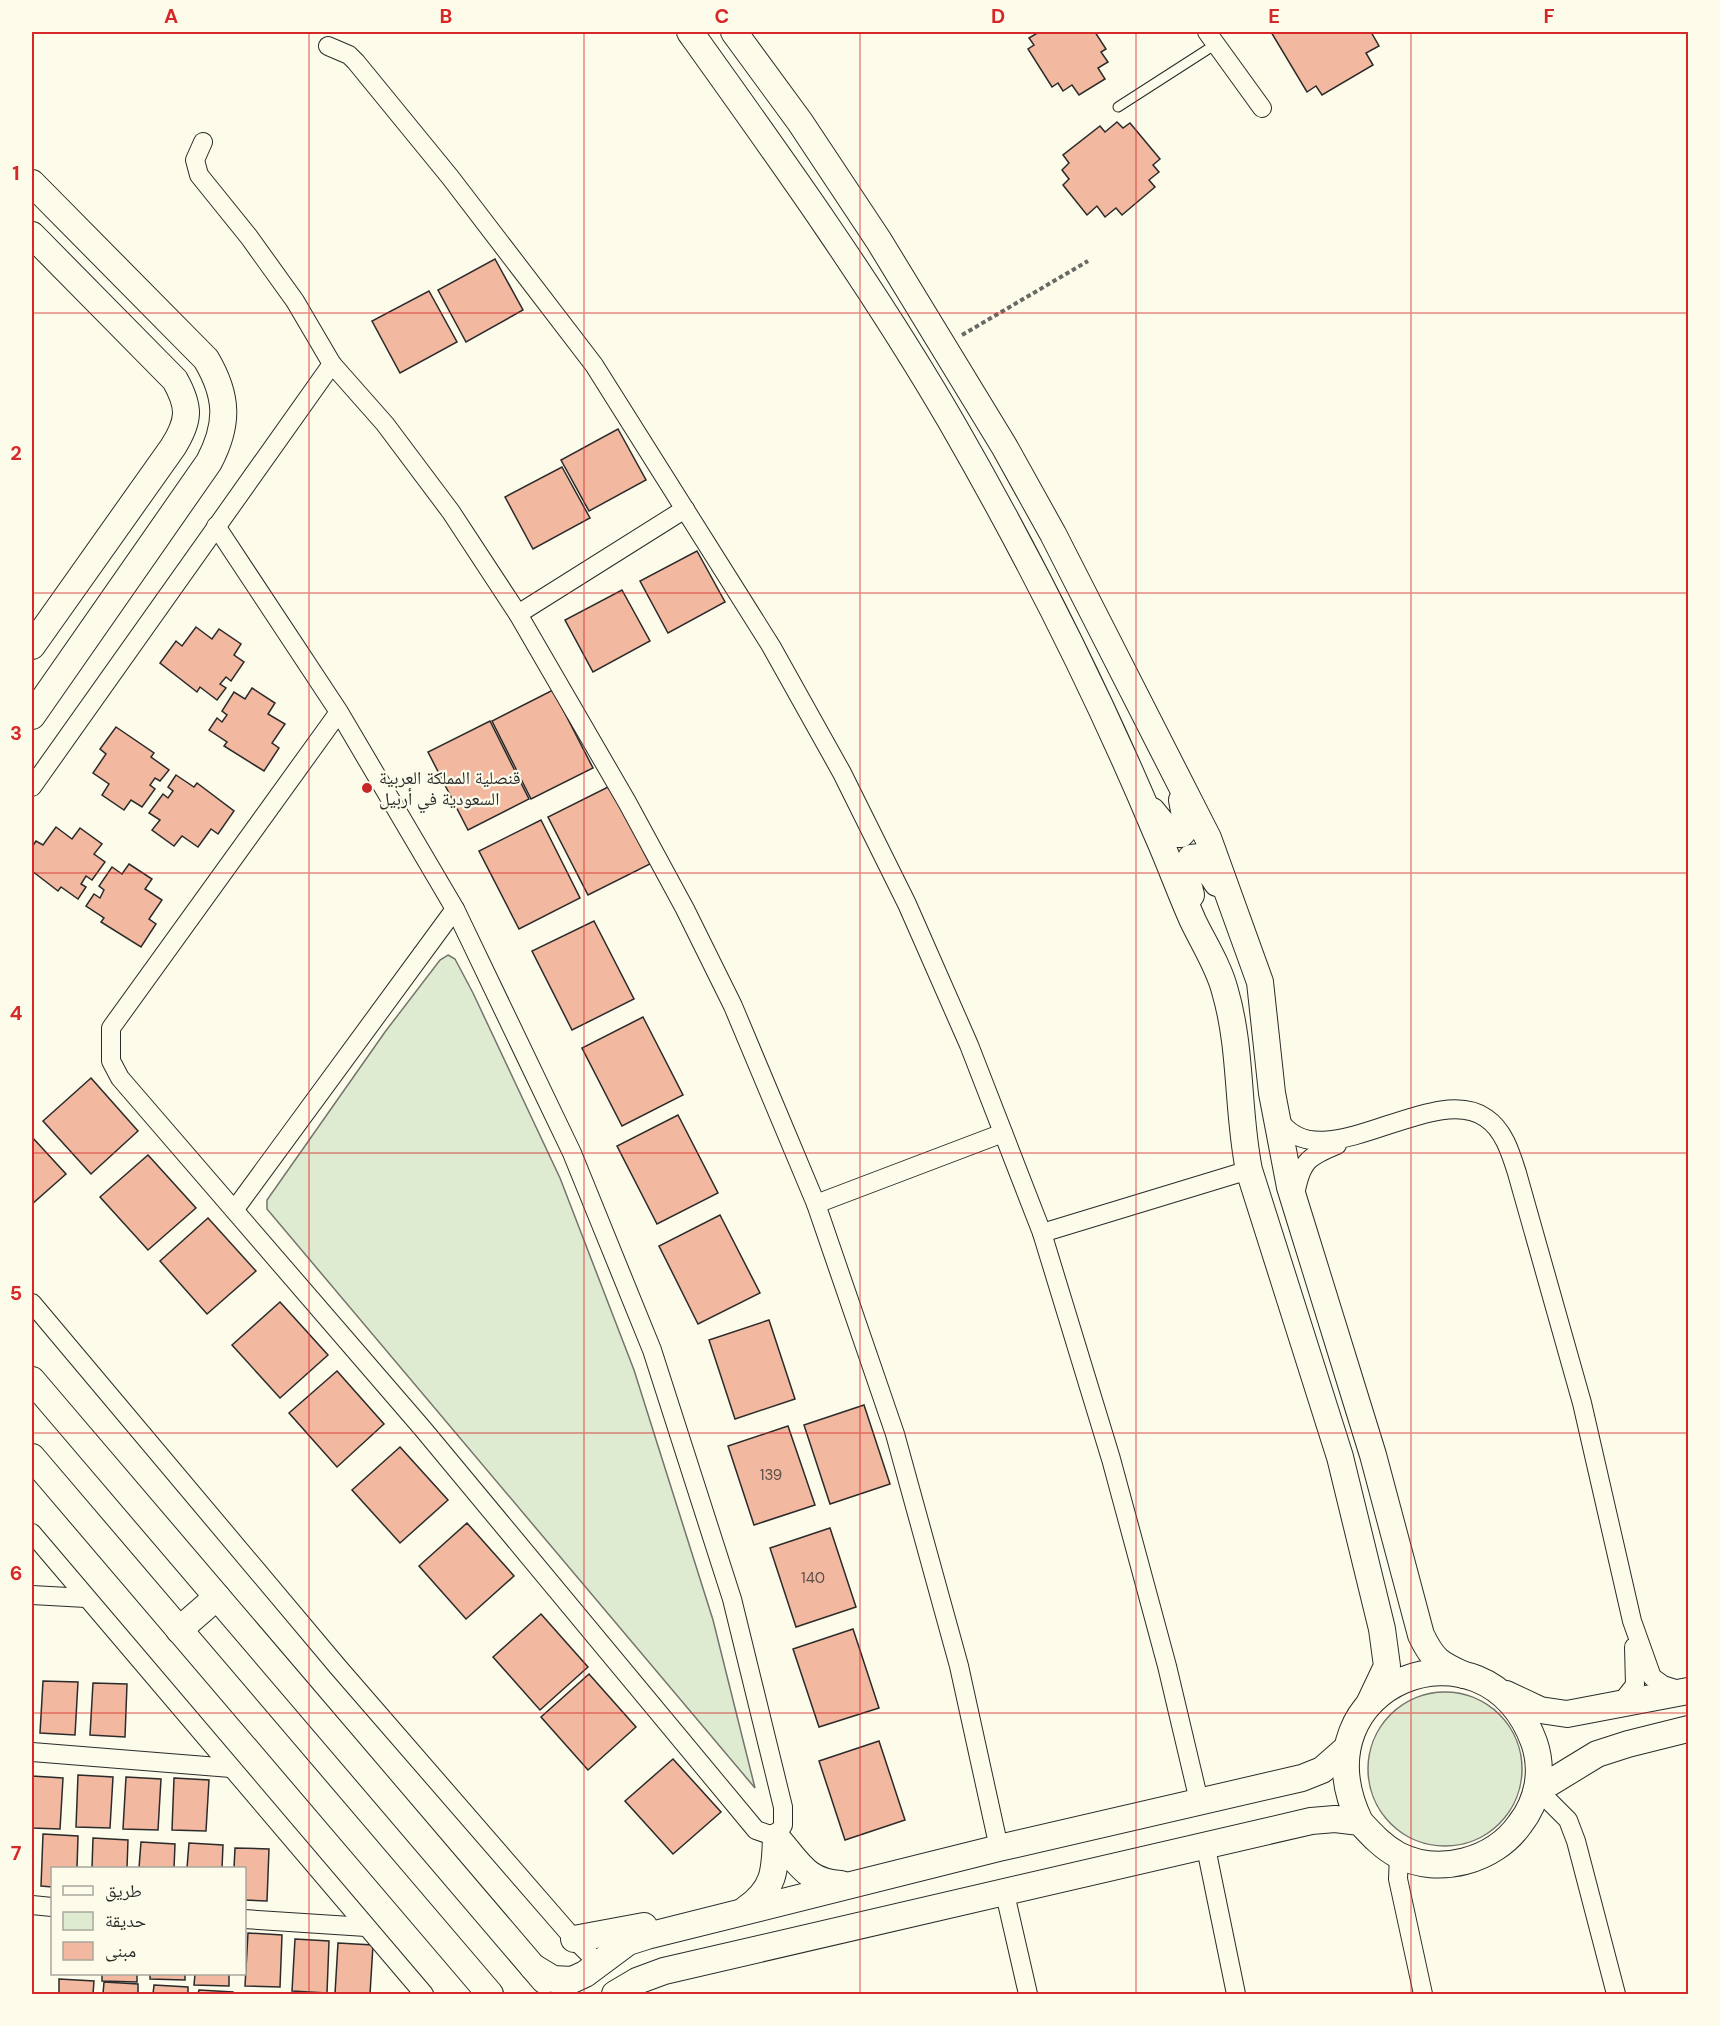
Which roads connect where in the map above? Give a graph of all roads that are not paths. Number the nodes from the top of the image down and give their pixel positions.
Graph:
1 (690, 32) edge
2 (734, 32) edge
3 (1212, 38) edge
4 (328, 46) dead end
5 (1118, 107) dead end
6 (1262, 108) dead end
7 (203, 142) dead end
8 (32, 183) edge
9 (32, 235) edge
10 (332, 364) junction
11 (685, 509) junction
12 (216, 526) junction
13 (518, 614) junction
14 (32, 646) edge
15 (339, 712) junction
16 (32, 716) edge
17 (1178, 782) junction
18 (32, 787) edge
19 (1140, 793) junction
20 (455, 909) junction
21 (1239, 922) junction
22 (1203, 941) junction
23 (1276, 1114) junction
24 (1381, 1128) junction
25 (1003, 1133) junction
26 (1249, 1170) junction
27 (1294, 1198) junction
28 (816, 1204) junction
29 (235, 1209) junction
30 (1042, 1233) junction
31 (32, 1303) edge
32 (32, 1380) edge
33 (32, 1457) edge
34 (32, 1533) edge
35 (32, 1595) edge
36 (217, 1596) junction
37 (86, 1598) junction
38 (1632, 1622) junction
39 (179, 1630) junction
40 (1464, 1675) junction
41 (1490, 1685) junction
42 (1687, 1691) edge
43 (1369, 1704) junction
44 (1620, 1704) junction
45 (1689, 1729) edge
46 (1660, 1736) junction
47 (1689, 1739) edge
48 (1346, 1749) junction
49 (32, 1752) edge
50 (231, 1768) junction
51 (1538, 1790) junction
52 (1199, 1801) junction
53 (1360, 1822) junction
54 (776, 1837) junction
55 (999, 1848) junction
56 (1206, 1848) junction
57 (1399, 1855) junction
58 (850, 1884) junction
59 (1005, 1894) junction
60 (32, 1905) edge
61 (51, 1907) edge
62 (744, 1910) junction
63 (712, 1918) junction
64 (246, 1919) edge
65 (366, 1927) junction
66 (661, 1932) junction
67 (574, 1939) junction
68 (603, 1961) junction
69 (533, 1967) junction
70 (664, 1971) junction
71 (619, 1992) edge
72 (424, 1995) edge
73 (490, 1995) edge
74 (556, 1995) edge
75 (1028, 1995) edge
76 (1236, 1995) edge
77 (1424, 1995) edge
78 (1616, 1995) edge

1 - 19 street
2 - 17 street
3 - 5 lane
3 - 6 street
4 - 11 street
7 - 10 street
8 - 16 street
9 - 14 street
10 - 12 street
10 - 13 street
11 - 13 street
11 - 25 street
12 - 15 street
12 - 18 street
13 - 28 street
15 - 20 street
15 - 29 street
17 - 19 street
17 - 21 street
19 - 22 street
20 - 29 street
20 - 54 street
21 - 22 street
21 - 23 street
22 - 26 street
23 - 24 street
23 - 27 street
24 - 27 street
24 - 38 street
25 - 28 street
25 - 30 street
26 - 30 street
26 - 43 street
27 - 40 street
28 - 55 street
29 - 54 street
30 - 52 street
31 - 67 street
32 - 36 street
33 - 39 street
34 - 37 street
35 - 37 street
36 - 39 street
36 - 69 street
37 - 50 street
38 - 42 street
38 - 44 street
39 - 73 street
40 - 41 street
40 - 43 street
41 - 44 street
41 - 51 street
42 - 44 street
43 - 48 street
45 - 46 street
46 - 47 street
46 - 51 street
48 - 52 street
48 - 53 street
49 - 50 street
50 - 65 street
51 - 57 street
51 - 78 street
52 - 55 street
53 - 56 street
53 - 57 street
54 - 58 street
54 - 62 street
55 - 58 street
56 - 59 street
56 - 76 street
57 - 77 street
58 - 62 street
59 - 70 street
59 - 75 street
60 - 61 street
62 - 63 street
63 - 66 street
63 - 67 street
64 - 65 street
65 - 72 street
66 - 68 street
66 - 70 street
67 - 68 street
68 - 69 street
68 - 71 street
69 - 74 street
70 - 71 street

